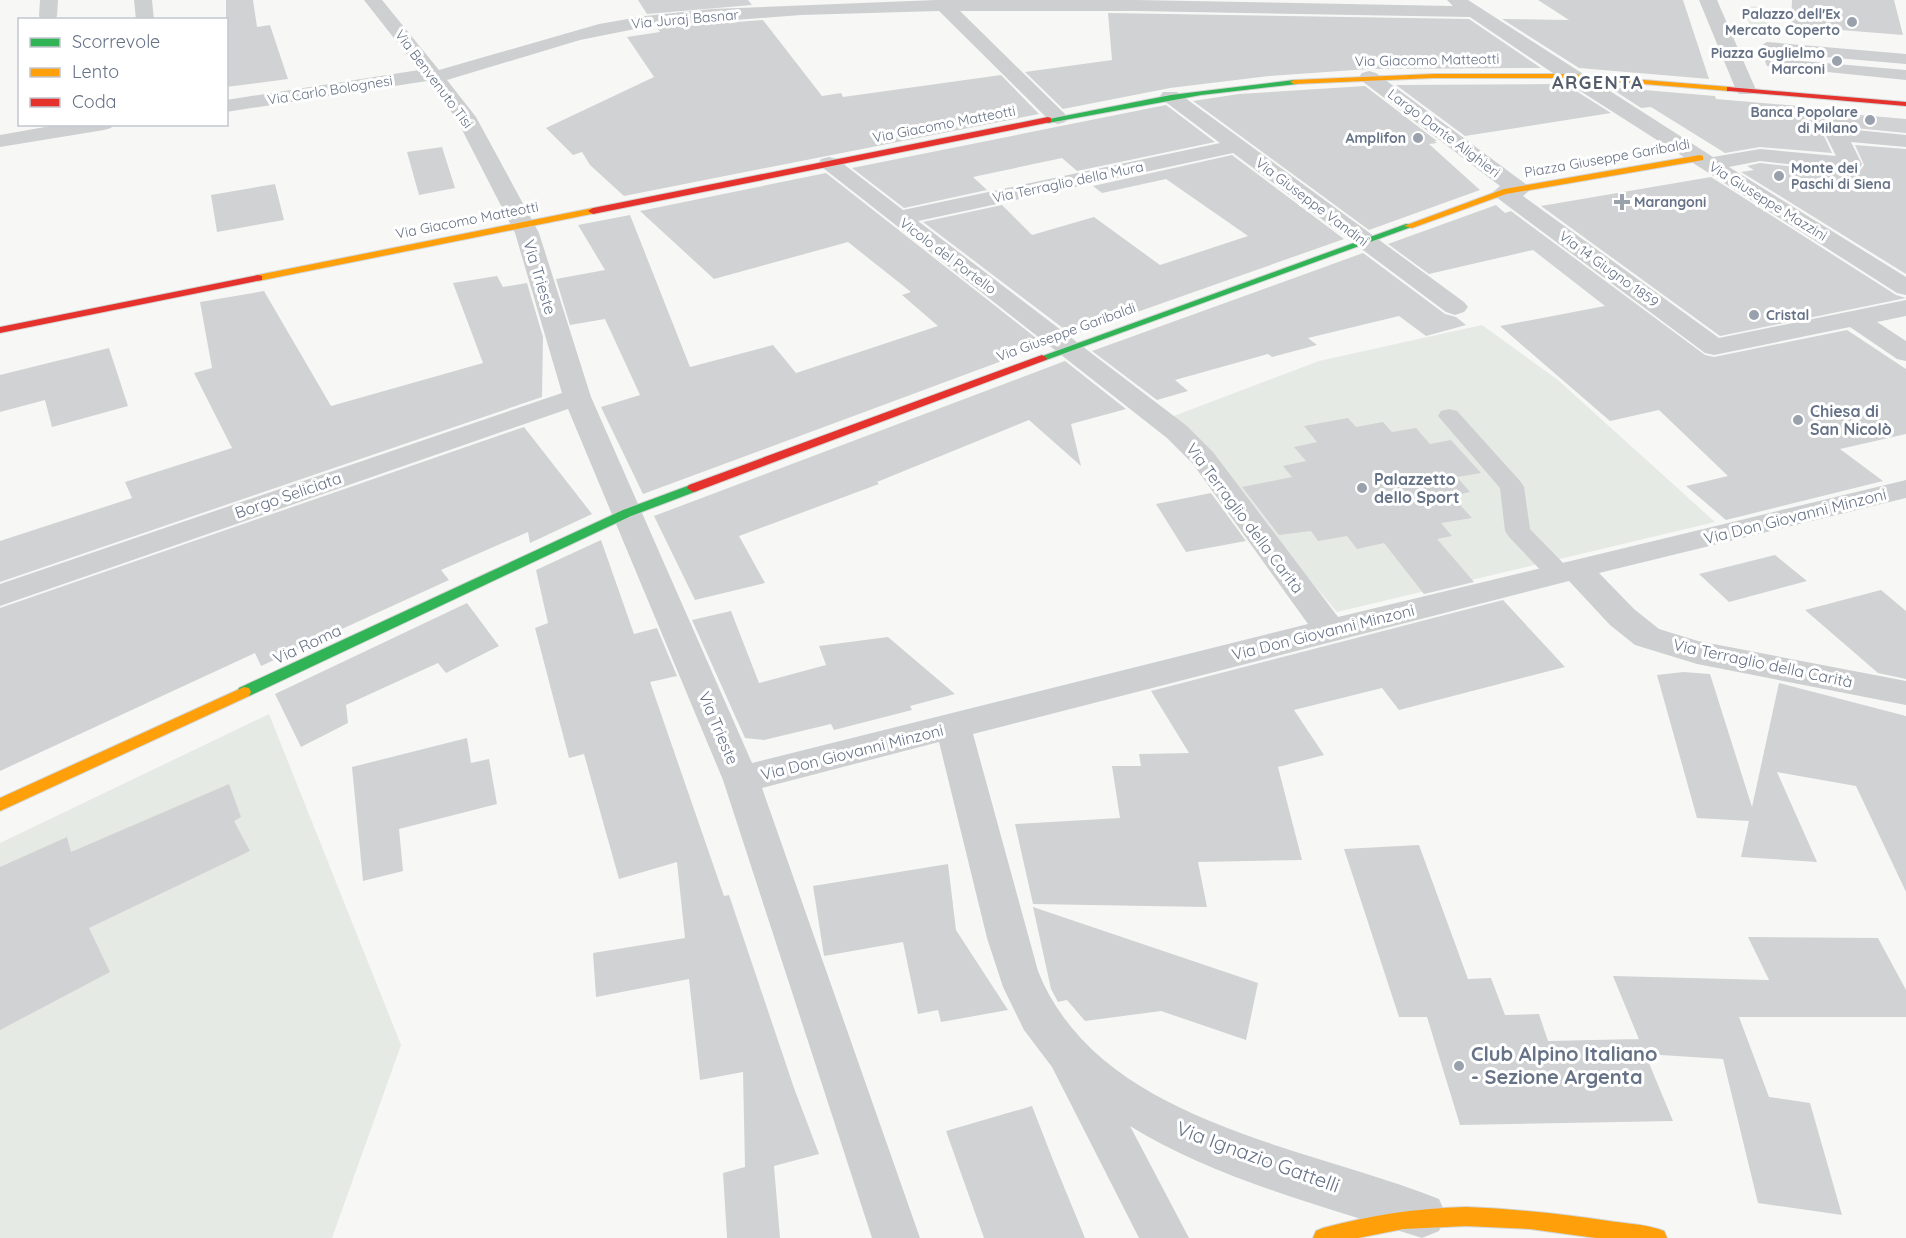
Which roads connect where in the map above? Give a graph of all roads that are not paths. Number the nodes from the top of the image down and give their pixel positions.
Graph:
1 (143, 0) edge
2 (373, 0) edge
3 (1456, 0) edge
4 (1708, 0) edge
5 (1057, 2) edge
6 (877, 3) edge
7 (942, 4) junction
8 (1473, 12) junction
9 (145, 18) edge
10 (1906, 59) edge
11 (1906, 75) edge
12 (434, 76) junction
13 (1570, 76) junction
14 (1369, 77) junction
15 (1746, 90) junction
16 (1170, 96) junction
17 (1906, 104) edge
18 (228, 106) edge
19 (1058, 118) junction
20 (92, 126) edge
21 (0, 141) edge
22 (1906, 141) edge
23 (1237, 146) junction
24 (1704, 161) junction
25 (829, 164) junction
26 (1511, 191) junction
27 (898, 218) junction
28 (523, 225) junction
29 (1365, 242) junction
30 (1906, 288) edge
31 (1455, 307) dead end
32 (1906, 308) edge
33 (1854, 318) junction
34 (0, 330) edge
35 (1068, 348) junction
36 (1906, 353) edge
37 (577, 397) junction
38 (1449, 416) dead end
39 (1906, 489) edge
40 (627, 513) junction
41 (1561, 572) junction
42 (0, 595) edge
43 (1330, 630) junction
44 (1906, 693) edge
45 (953, 726) junction
46 (741, 780) junction
47 (0, 805) edge
48 (1066, 1053) junction
49 (1433, 1218) junction
50 (896, 1238) edge
51 (1165, 1238) edge
52 (1323, 1238) edge
53 (1657, 1238) edge

1 - 9 street
2 - 12 street, Via Benvenuto Tisi
3 - 8 street, Via Giuseppe Mazzini
4 - 15 street
5 - 7 street, Via Juraj Basnar
5 - 8 street, Via Juraj Basnar
6 - 7 street, Via Juraj Basnar
6 - 12 street, Via Juraj Basnar
7 - 19 street
8 - 13 street, Via Giuseppe Mazzini
10 - 11 lane
12 - 18 street, Via Carlo Bolognesi
12 - 28 street, Via Benvenuto Tisi
13 - 14 street, Via Giacomo Matteotti
13 - 15 street, Via Giacomo Matteotti
13 - 24 street, Via Giuseppe Mazzini
14 - 16 street, Via Giacomo Matteotti
14 - 26 street, Largo Dante Alighieri
15 - 17 street, Via Giacomo Matteotti
16 - 19 street, Via Giacomo Matteotti
16 - 23 street, Via Giuseppe Vandini
19 - 25 street, Via Giacomo Matteotti
20 - 21 street
22 - 24 street
23 - 27 street, Via Terraglio della Mura
23 - 29 street, Via Giuseppe Vandini
24 - 26 street, Piazza Giuseppe Garibaldi
24 - 30 street, Via Giuseppe Mazzini
25 - 27 street, Vicolo del Portello
25 - 28 street, Via Giacomo Matteotti
26 - 29 street, Via Giuseppe Garibaldi
26 - 33 street, Via 14 Giugno 1859
27 - 35 street, Vicolo del Portello
28 - 34 street, Via Giacomo Matteotti
28 - 37 street, Via Trieste
29 - 31 street, Via Giuseppe Vandini
29 - 35 street, Via Giuseppe Garibaldi
32 - 33 street
33 - 36 street
35 - 40 street, Via Giuseppe Garibaldi
35 - 43 street, Via Terraglio della Carità
37 - 40 street, Via Trieste
37 - 42 street, Borgo Seliciata
38 - 41 lane
39 - 41 street, Via Don Giovanni Minzoni
40 - 46 street, Via Trieste
40 - 47 street, Via Roma
41 - 43 street, Via Don Giovanni Minzoni
41 - 44 street, Via Terraglio della Carità
43 - 45 street, Via Don Giovanni Minzoni
45 - 46 street, Via Don Giovanni Minzoni
45 - 48 street, Via Ignazio Gattelli
46 - 50 street, Via Trieste
48 - 49 street, Via Ignazio Gattelli
48 - 51 street, Via Ignazio Gattelli
49 - 52 street
49 - 53 street

